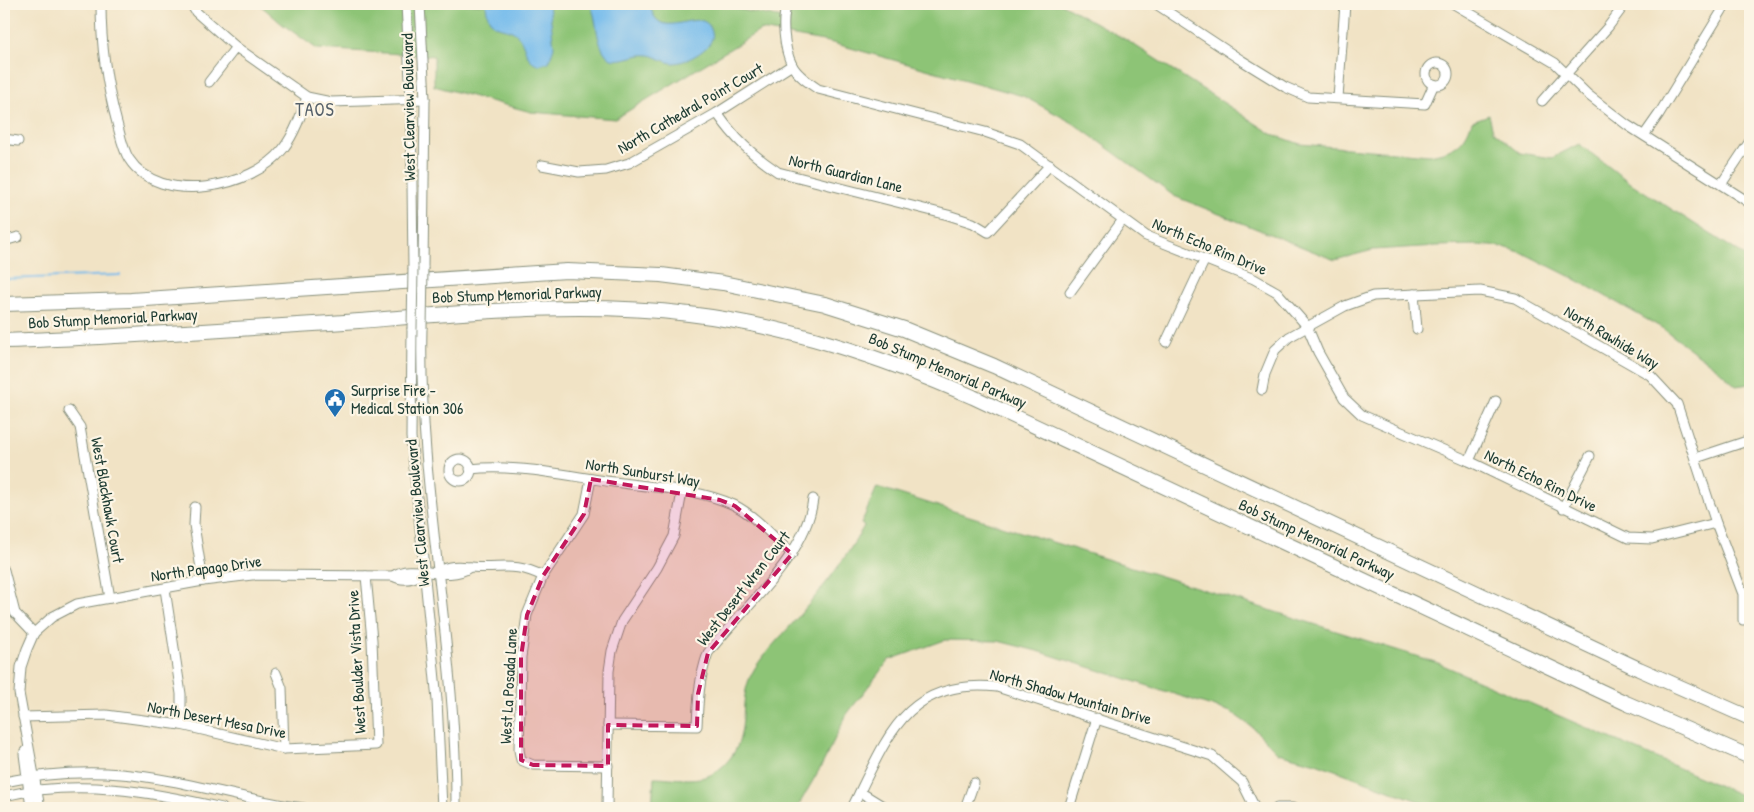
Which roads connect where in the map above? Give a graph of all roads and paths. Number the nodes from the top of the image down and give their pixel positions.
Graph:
1 (101, 4) edge
2 (191, 4) edge
3 (406, 4) edge
4 (420, 4) edge
5 (787, 4) edge
6 (1156, 4) edge
7 (1344, 4) edge
8 (1454, 4) edge
9 (1625, 4) edge
10 (1726, 4) edge
11 (236, 47) junction
12 (792, 65) junction
13 (1566, 74) junction
14 (209, 82) dead end
15 (1434, 84) dead end
16 (307, 97) junction
17 (1338, 98) junction
18 (411, 99) junction
19 (425, 99) junction
20 (1542, 101) dead end
21 (717, 113) junction
22 (1645, 134) junction
23 (4, 139) edge
24 (18, 141) dead end
25 (1750, 141) edge
26 (542, 165) dead end
27 (1050, 165) junction
28 (1722, 184) junction
29 (1750, 203) edge
30 (1122, 221) junction
31 (18, 237) dead end
32 (4, 242) edge
33 (1205, 259) junction
34 (1070, 292) dead end
35 (1414, 294) junction
36 (4, 304) edge
37 (1307, 326) junction
38 (1417, 329) dead end
39 (4, 341) edge
40 (1166, 342) dead end
41 (1262, 390) dead end
42 (1496, 401) dead end
43 (69, 411) dead end
44 (1750, 440) edge
45 (1590, 456) dead end
46 (1696, 458) junction
47 (1469, 462) junction
48 (470, 470) dead end
49 (591, 479) junction
50 (682, 492) junction
51 (813, 500) dead end
52 (195, 508) dead end
53 (1563, 508) junction
54 (1716, 523) junction
55 (792, 554) junction
56 (4, 570) edge
57 (437, 572) junction
58 (424, 573) junction
59 (366, 576) junction
60 (544, 576) junction
61 (203, 581) junction
62 (165, 588) junction
63 (110, 598) junction
64 (1743, 620) dead end
65 (34, 633) junction
66 (276, 673) dead end
67 (23, 717) junction
68 (1097, 718) junction
69 (1750, 718) edge
70 (181, 725) junction
71 (608, 725) junction
72 (376, 745) joint
73 (284, 749) junction
74 (1750, 758) edge
75 (608, 766) junction
76 (4, 782) edge
77 (974, 782) dead end
78 (32, 784) junction
79 (860, 792) junction
80 (4, 796) edge
81 (31, 808) edge
82 (40, 808) edge
83 (222, 808) edge
84 (304, 808) edge
85 (442, 808) edge
86 (456, 808) edge
87 (607, 808) edge
88 (852, 808) edge
89 (886, 808) edge
90 (965, 808) edge
91 (1069, 808) edge
92 (1255, 808) edge
93 (1277, 808) edge
94 (1293, 808) edge

1 - 16 street
2 - 11 street
3 - 18 street, West Clearview Boulevard
4 - 19 street, West Clearview Boulevard
5 - 12 street
6 - 17 street
7 - 17 street
8 - 13 street
9 - 13 street
10 - 22 street
11 - 14 street
11 - 16 street
12 - 21 street, North Cathedral Point Court
12 - 27 street, North Echo Rim Drive
13 - 20 street
13 - 22 street
15 - 17 street
16 - 18 street
18 - 19 street
18 - 58 street, West Clearview Boulevard, bridge
19 - 57 street, West Clearview Boulevard, bridge
21 - 26 street, North Cathedral Point Court
21 - 27 street, North Guardian Lane
22 - 28 street
23 - 24 street
25 - 28 street
27 - 30 street, North Echo Rim Drive
28 - 29 street
30 - 33 street, North Echo Rim Drive
30 - 34 street
31 - 32 street
33 - 37 street, North Echo Rim Drive
33 - 40 street
35 - 37 street, North Rawhide Way
35 - 38 street
35 - 46 street, North Rawhide Way
36 - 69 highway, Bob Stump Memorial Parkway
37 - 41 street, North Rawhide Way
37 - 47 street, North Echo Rim Drive
39 - 74 highway, Bob Stump Memorial Parkway
42 - 47 street
43 - 63 street, West Blackhawk Court
44 - 46 street
45 - 53 street
46 - 54 street, North Rawhide Way
47 - 53 street, North Echo Rim Drive
48 - 49 street, North Sunburst Way
49 - 50 street, North Sunburst Way
49 - 60 street, West La Posada Lane
50 - 55 street, North Sunburst Way
50 - 71 street
51 - 55 street, West Desert Wren Court
52 - 61 street
53 - 54 street, North Echo Rim Drive
54 - 64 street, North Rawhide Way
55 - 71 street, West Desert Wren Court
56 - 65 street
57 - 58 street, North Papago Drive
57 - 60 street, North Papago Drive
57 - 86 street, West Clearview Boulevard
58 - 59 street, North Papago Drive
58 - 85 street, West Clearview Boulevard
59 - 61 street, North Papago Drive
59 - 72 street, West Boulder Vista Drive
60 - 75 street, West La Posada Lane
61 - 62 street, North Papago Drive
62 - 63 street, North Papago Drive
62 - 70 street
63 - 65 street, North Papago Drive
65 - 67 street
66 - 73 street
67 - 70 street, North Desert Mesa Drive
67 - 78 street
68 - 79 street, North Shadow Mountain Drive
68 - 91 street
68 - 92 street, North Shadow Mountain Drive
70 - 73 street, North Desert Mesa Drive
71 - 75 street
72 - 73 street, North Desert Mesa Drive
75 - 87 street
76 - 78 street
77 - 90 street
78 - 80 street
78 - 81 street
78 - 82 street
78 - 83 street
78 - 84 street
79 - 88 street, North Shadow Mountain Drive
79 - 89 street
93 - 94 street

